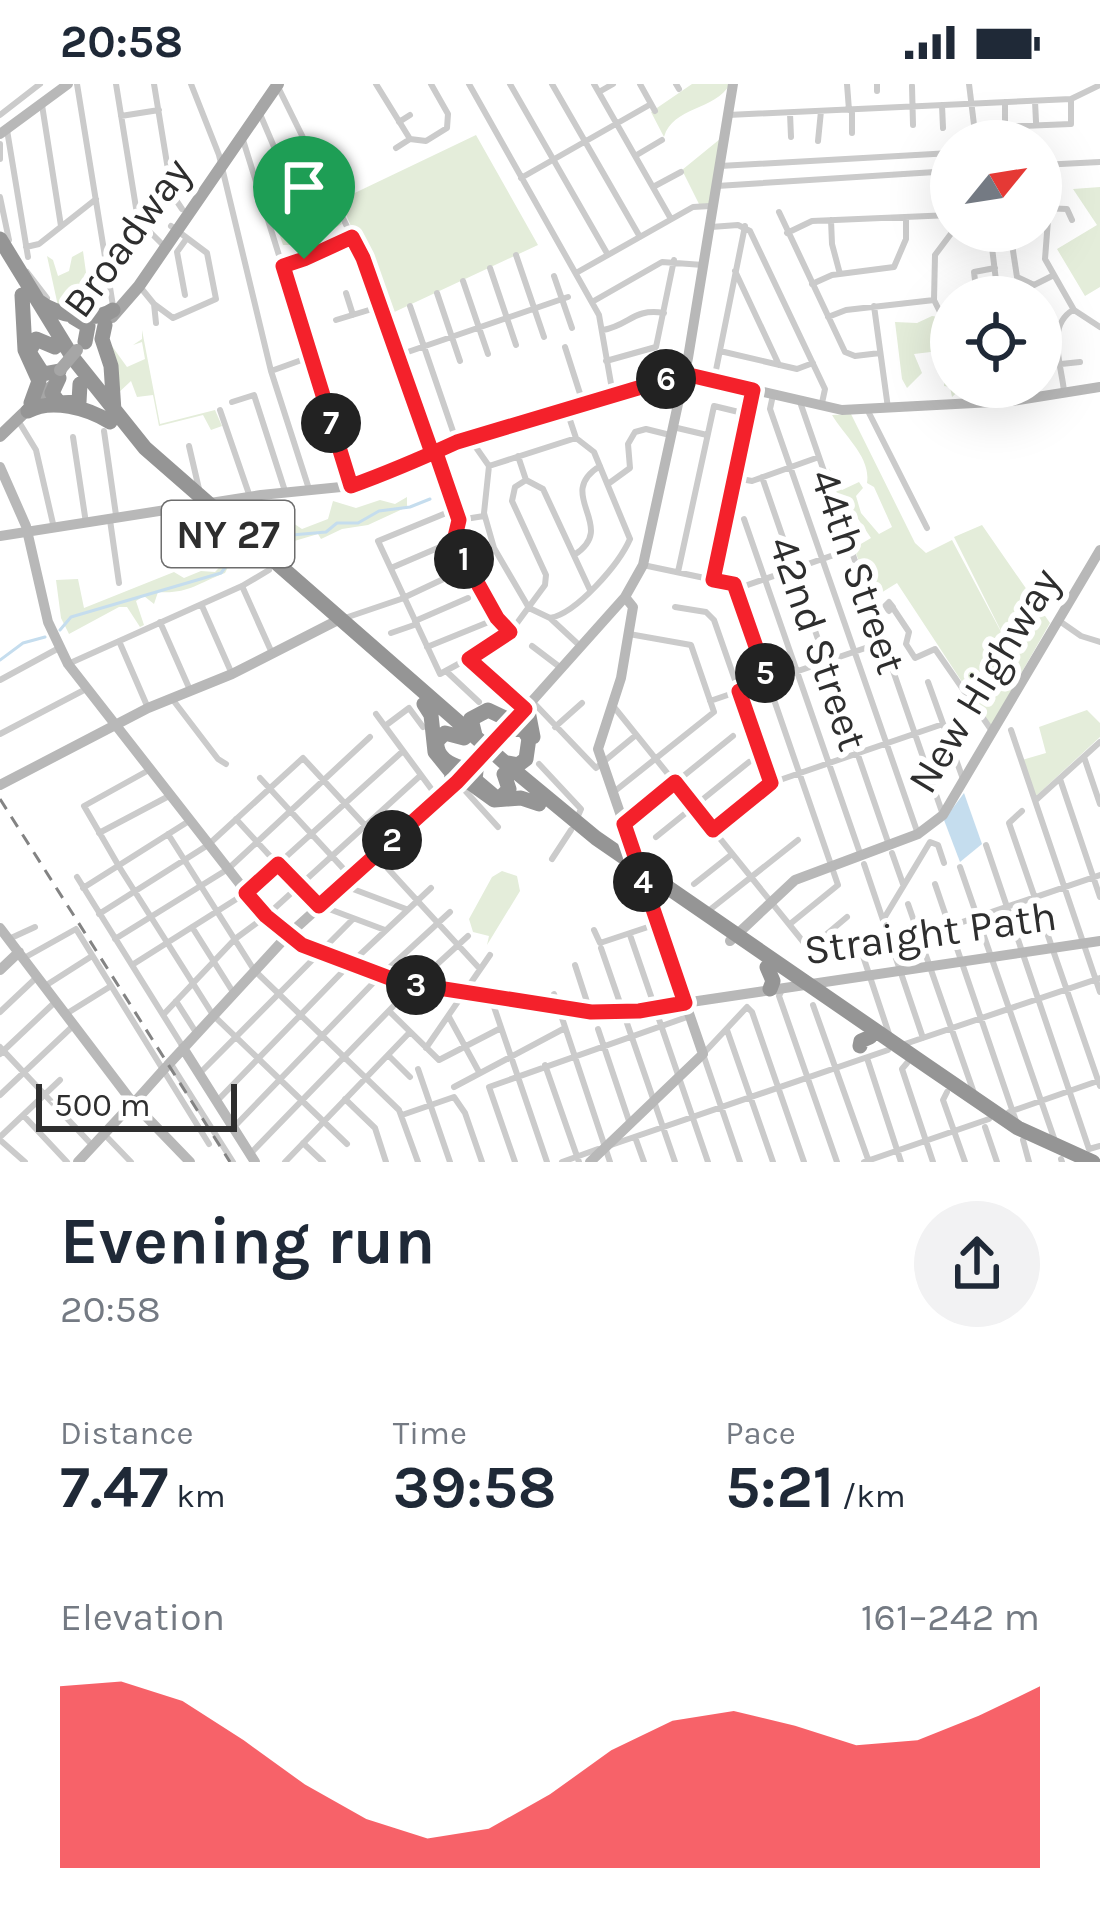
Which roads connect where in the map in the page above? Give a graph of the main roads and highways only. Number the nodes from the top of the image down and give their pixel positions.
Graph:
1 (276, 84) edge
2 (733, 84) edge
3 (60, 86) edge
4 (4, 132) edge
5 (220, 158) junction
6 (178, 231) junction
7 (0, 239) edge
8 (162, 244) junction
9 (0, 256) edge
10 (34, 296) junction
11 (109, 317) junction
12 (57, 343) junction
13 (81, 350) junction
14 (60, 373) junction
15 (685, 374) junction
16 (82, 379) junction
17 (1100, 387) edge
18 (26, 411) junction
19 (110, 422) junction
20 (0, 436) edge
21 (0, 467) edge
22 (202, 503) junction
23 (28, 532) junction
24 (0, 536) edge
25 (1100, 550) edge
26 (625, 597) junction
27 (335, 621) junction
28 (528, 705) junction
29 (417, 706) junction
30 (445, 710) junction
31 (116, 727) junction
32 (503, 733) junction
33 (470, 738) junction
34 (478, 760) junction
35 (504, 768) junction
36 (0, 785) edge
37 (533, 785) junction
38 (449, 789) junction
39 (539, 804) junction
40 (573, 826) junction
41 (640, 873) junction
42 (654, 895) junction
43 (0, 928) edge
44 (288, 935) junction
45 (733, 938) junction
46 (1100, 941) edge
47 (17, 950) junction
48 (770, 963) junction
49 (0, 966) edge
50 (788, 986) junction
51 (687, 1009) junction
52 (893, 1046) junction
53 (183, 1048) junction
54 (969, 1101) junction
55 (132, 1105) junction
56 (1096, 1152) edge
57 (1063, 1156) edge
58 (253, 1158) edge
59 (78, 1162) edge
60 (190, 1162) edge
61 (590, 1162) edge

1 - 5 main road, Broadway
1 - 5 main road, Broadway
2 - 15 main road
3 - 4 main road
5 - 6 main road, Broadway
5 - 6 main road, Broadway
6 - 8 main road, Broadway
7 - 10 highway, NY 27
8 - 11 main road, Broadway
8 - 11 main road, Broadway
9 - 10 highway, NY 27
10 - 11 highway
10 - 12 highway, NY 27
10 - 18 highway
11 - 13 main road, Broadway
11 - 19 highway
12 - 13 highway
12 - 14 highway
12 - 16 highway, NY 27
13 - 14 main road, Broadway, bridge
13 - 16 highway
14 - 16 highway
14 - 18 main road, Broadway
15 - 17 main road
15 - 22 main road
15 - 26 main road
16 - 19 highway, NY 27
18 - 19 highway
18 - 20 main road, Broadway
19 - 22 highway, NY 27
21 - 23 main road
22 - 23 main road
22 - 27 highway, NY 27
22 - 27 highway, NY 27
23 - 24 main road
23 - 31 main road
25 - 45 main road, New Highway
26 - 28 main road
26 - 41 main road
27 - 29 highway, NY 27
27 - 30 highway, NY 27
27 - 31 main road
28 - 30 highway
28 - 32 main road
28 - 37 highway
29 - 33 highway, NY 27
29 - 38 highway
30 - 33 highway, NY 27
31 - 36 main road
31 - 44 main road
32 - 33 highway
32 - 34 main road, bridge
32 - 35 highway
33 - 34 highway
33 - 35 highway, NY 27
34 - 35 highway
34 - 38 main road
35 - 37 highway, NY 27
35 - 39 highway, NY 27
37 - 40 highway, NY 27
38 - 39 highway
38 - 44 main road
39 - 40 highway, NY 27
40 - 41 highway, NY 27
41 - 42 highway, NY 27
41 - 45 highway, NY 27
42 - 45 highway, NY 27
42 - 51 main road
43 - 47 main road
44 - 51 main road
44 - 53 main road
45 - 48 highway, NY 27
46 - 50 main road, Straight Path
47 - 49 main road
47 - 55 main road
48 - 50 highway, NY 27
48 - 50 highway
50 - 51 main road, Straight Path
50 - 52 highway, NY 27
50 - 52 highway, NY 27
51 - 61 main road
52 - 54 highway, NY 27
52 - 54 highway, NY 27
53 - 55 main road
53 - 58 main road
54 - 57 highway, NY 27
55 - 59 main road
55 - 60 main road
56 - 57 highway

